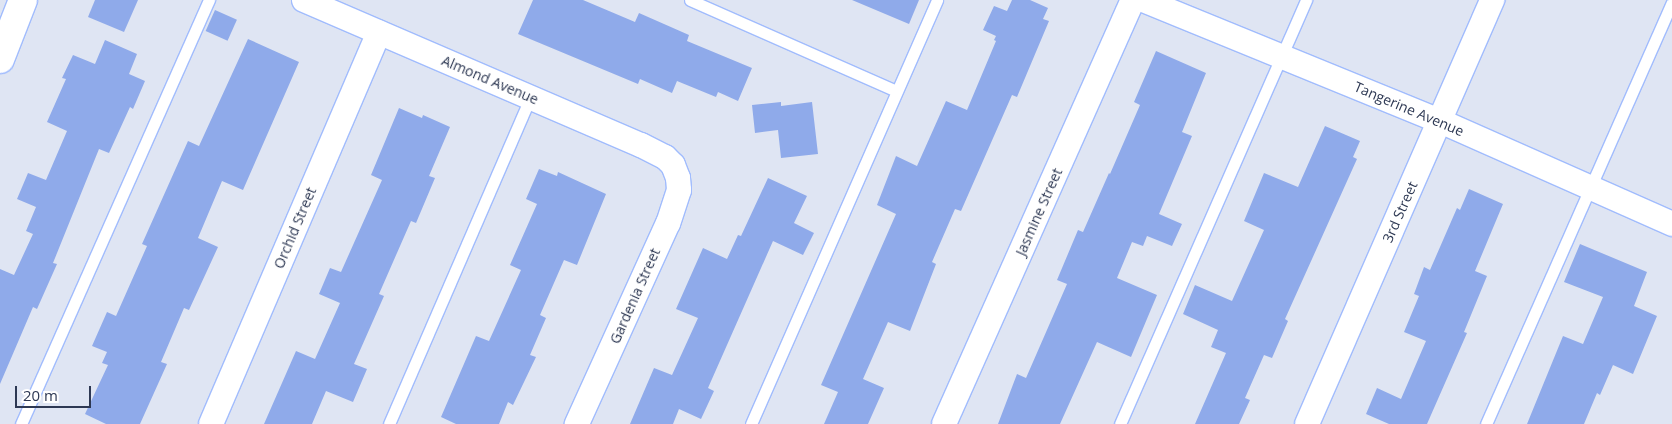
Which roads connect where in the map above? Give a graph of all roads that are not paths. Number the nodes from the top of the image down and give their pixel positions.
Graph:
1 (23, 0) edge
2 (209, 0) edge
3 (304, 0) edge
4 (690, 0) edge
5 (938, 0) edge
6 (1133, 0) edge
7 (1143, 0) edge
8 (1306, 0) edge
9 (1492, 0) edge
10 (1672, 3) edge
11 (379, 32) junction
12 (1282, 56) junction
13 (0, 59) edge
14 (896, 91) junction
15 (530, 98) junction
16 (1440, 121) junction
17 (673, 165) joint
18 (1590, 188) junction
19 (1672, 224) edge
20 (21, 424) edge
21 (211, 424) edge
22 (389, 424) edge
23 (577, 424) edge
24 (751, 424) edge
25 (944, 424) edge
26 (1120, 424) edge
27 (1307, 424) edge
28 (1486, 424) edge

1 - 13 street
2 - 20 lane
3 - 11 street, Almond Avenue
4 - 14 lane
5 - 14 lane
6 - 25 street, Jasmine Street
7 - 12 street, Tangerine Avenue
8 - 12 lane
9 - 16 street, 3rd Street
10 - 18 lane
11 - 15 street, Almond Avenue
11 - 21 street, Orchid Street
12 - 16 street, Tangerine Avenue
12 - 26 lane
14 - 24 lane
15 - 17 street, Almond Avenue
15 - 22 lane
16 - 18 street, Tangerine Avenue
16 - 27 street, 3rd Street
17 - 23 street, Gardenia Street
18 - 19 street, Tangerine Avenue
18 - 28 lane

